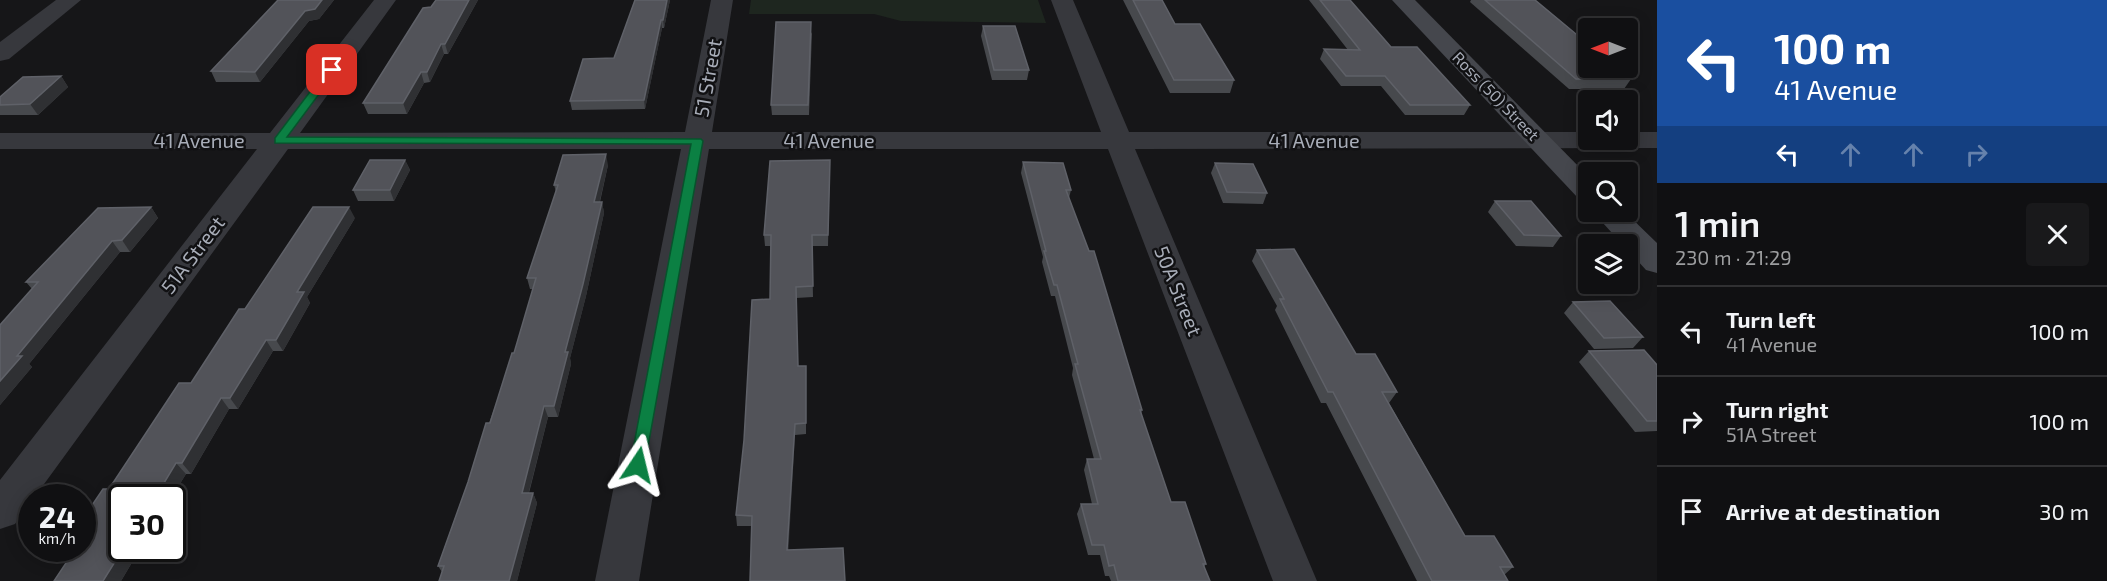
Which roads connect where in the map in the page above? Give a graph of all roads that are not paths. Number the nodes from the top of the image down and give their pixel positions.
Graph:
1 (70, 0) edge
2 (385, 0) edge
3 (722, 0) edge
4 (1062, 0) edge
5 (1403, 0) edge
6 (0, 54) edge
7 (279, 140) junction
8 (0, 141) edge
9 (697, 141) junction
10 (1118, 141) junction
11 (1539, 141) junction
12 (1657, 141) edge
13 (1578, 182) edge
14 (1618, 222) edge
15 (1657, 262) edge
16 (0, 511) edge
17 (617, 581) edge
18 (1295, 581) edge

1 - 6 street
2 - 7 street, 51A Street
3 - 9 street, 51 Street
4 - 10 street, 50A Street
5 - 11 main road, Ross (50) Street
7 - 8 street, 41 Avenue
7 - 9 street, 41 Avenue
7 - 16 street, 51A Street
9 - 10 street, 41 Avenue
9 - 17 street, 51 Street
10 - 11 street, 41 Avenue
10 - 18 street, 50A Street
11 - 12 street, 41 Avenue
11 - 13 main road, Ross (50) Street
14 - 15 main road

